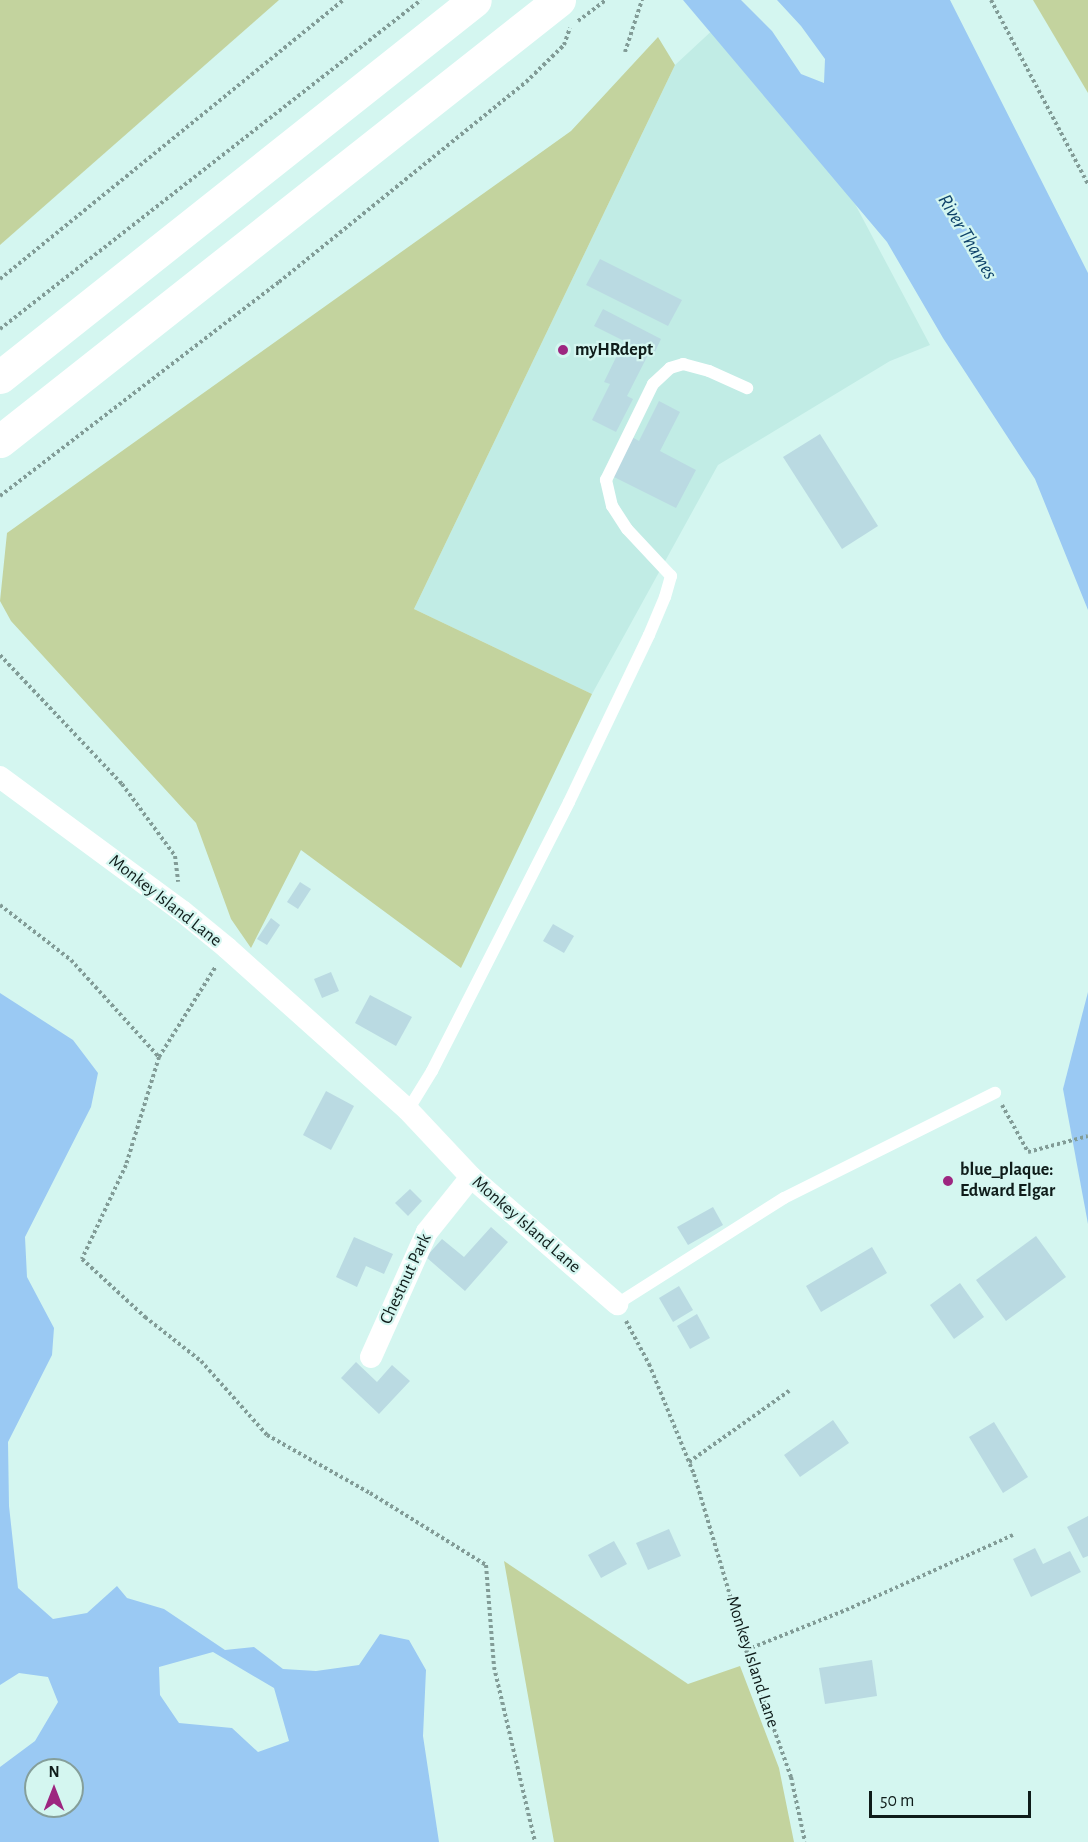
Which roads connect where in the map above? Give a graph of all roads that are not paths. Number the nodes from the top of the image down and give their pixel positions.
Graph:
1 (475, 0) edge
2 (560, 12) edge
3 (0, 377) edge
4 (747, 388) dead end
5 (0, 441) edge
6 (0, 777) edge
7 (995, 1093) road end
8 (408, 1110) junction
9 (471, 1177) junction
10 (617, 1304) joint
11 (371, 1357) dead end

1 - 3 highway
2 - 5 highway
4 - 8 lane
6 - 8 street, Monkey Island Lane
7 - 10 lane
8 - 9 street, Monkey Island Lane
9 - 10 street, Monkey Island Lane
9 - 11 street, Chestnut Park

